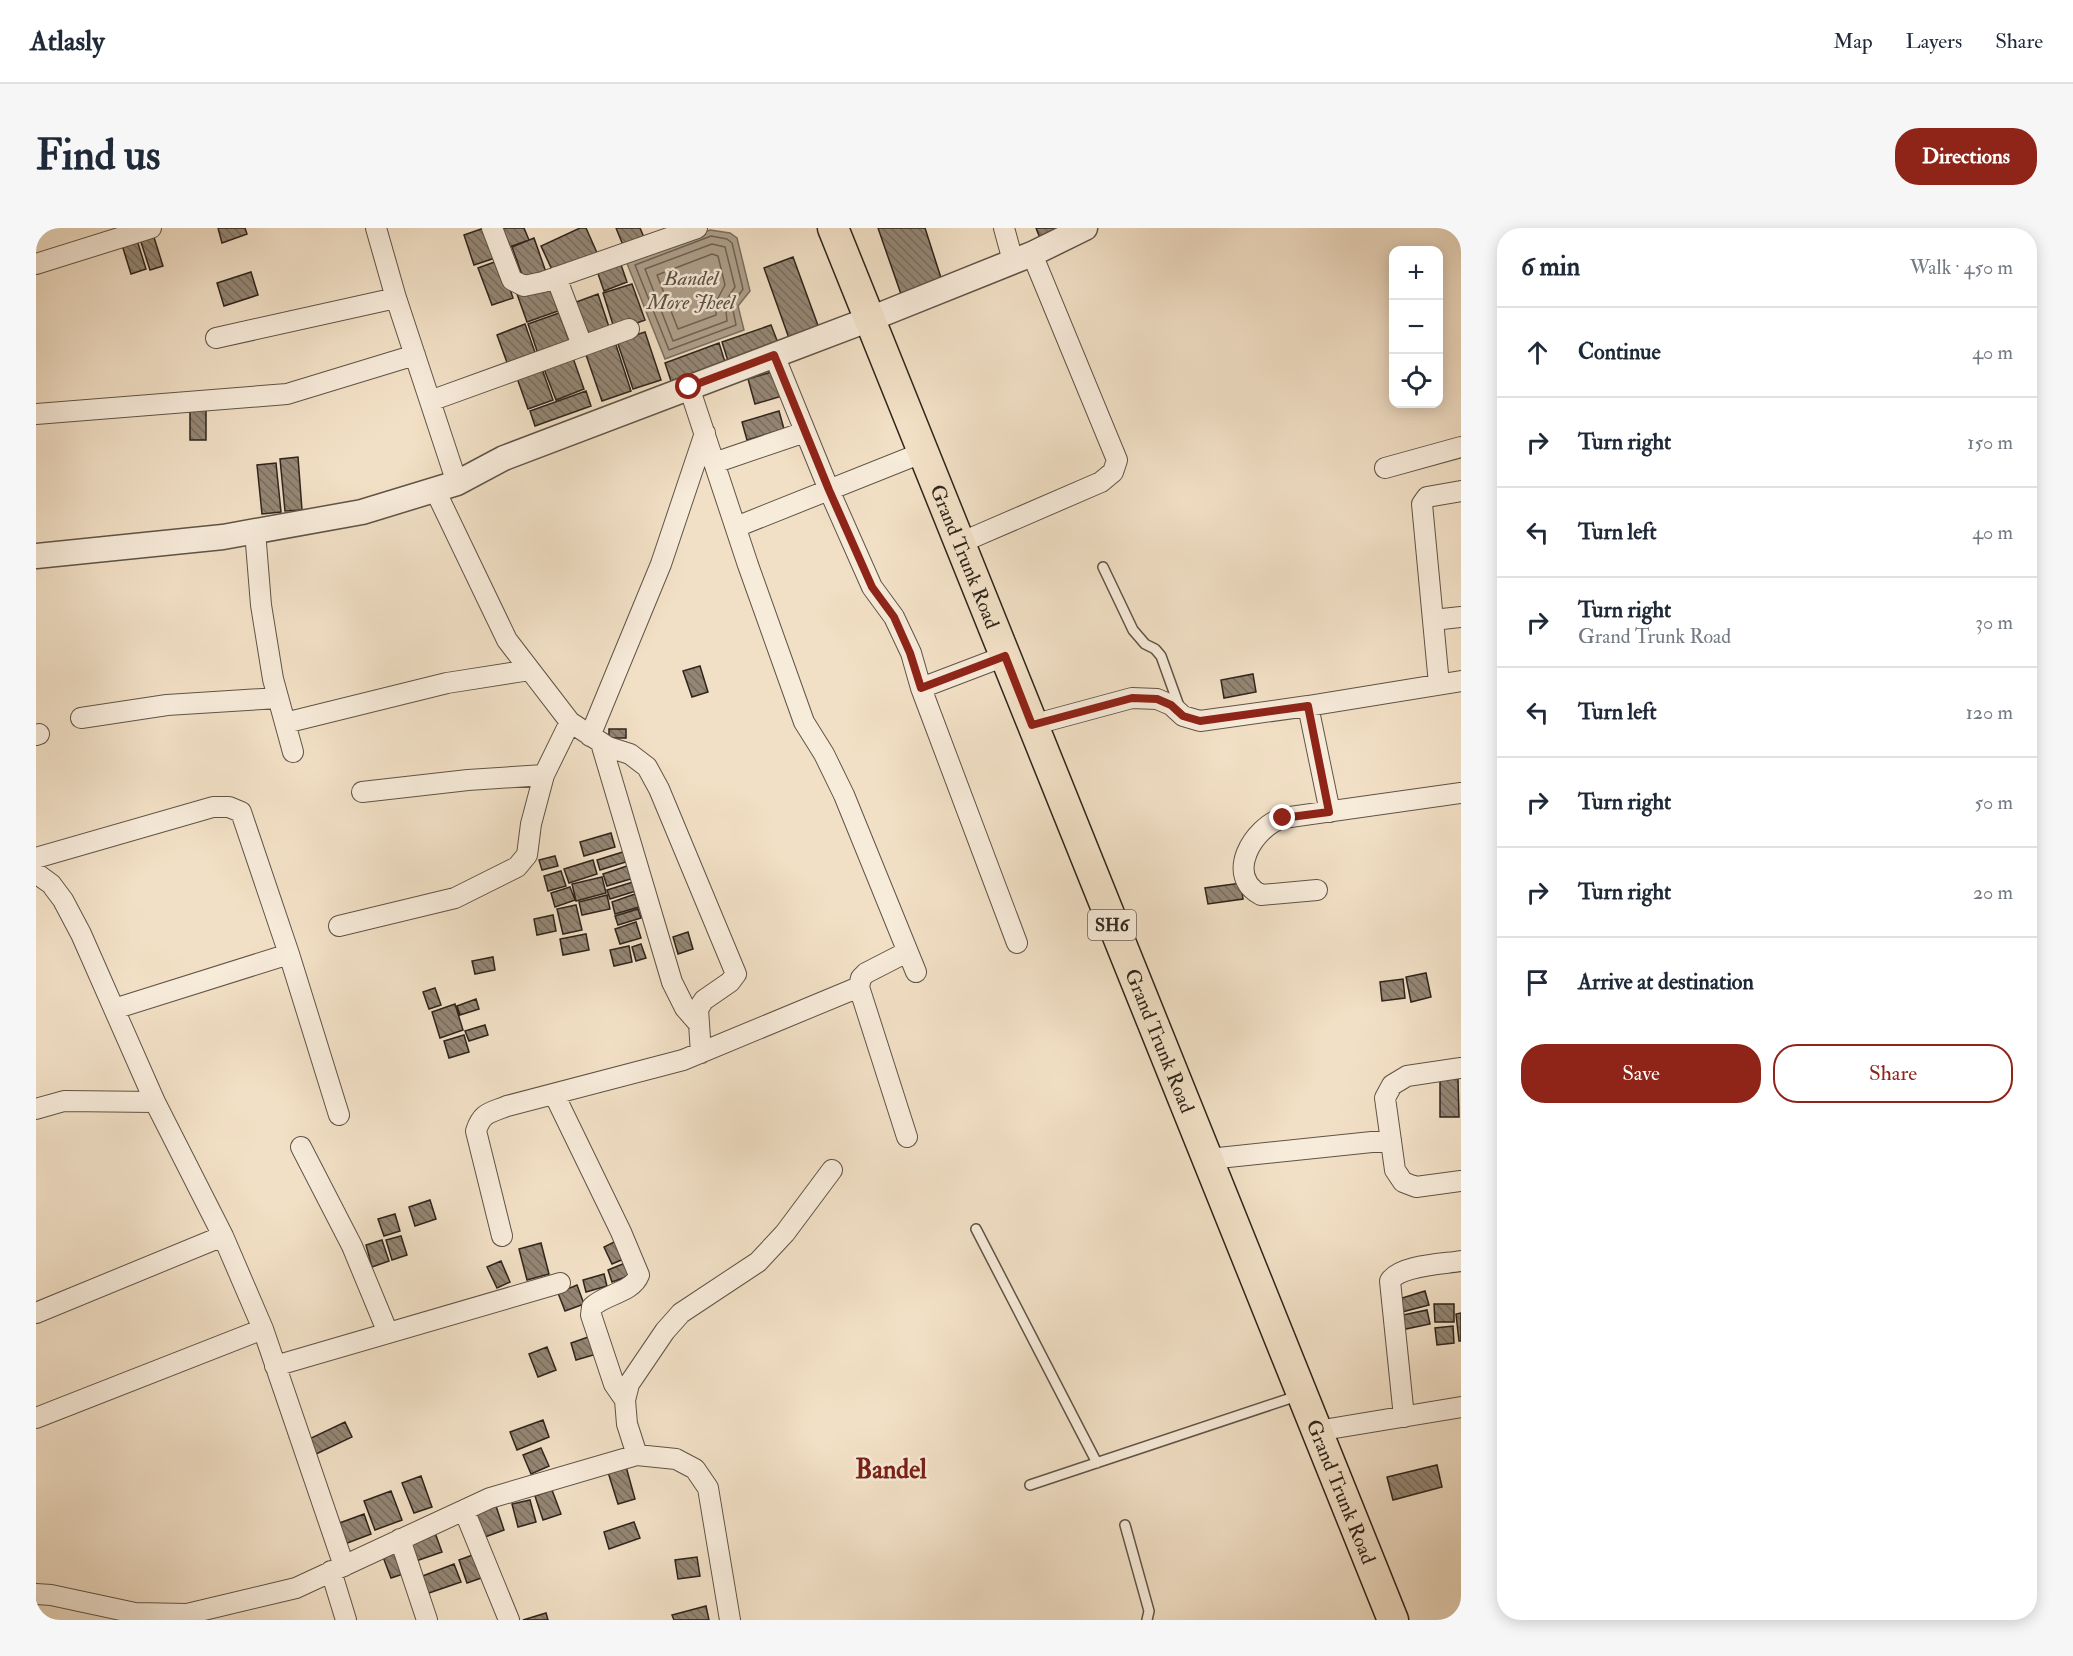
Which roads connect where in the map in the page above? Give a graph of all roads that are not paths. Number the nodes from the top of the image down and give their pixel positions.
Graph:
1 (151, 228) edge
2 (376, 228) edge
3 (492, 228) edge
4 (698, 228) edge
5 (833, 228) edge
6 (1004, 228) edge
7 (1085, 228) edge
8 (1023, 258) junction
9 (36, 264) edge
10 (556, 278) junction
11 (396, 298) junction
12 (870, 319) junction
13 (629, 329) dead end
14 (216, 338) dead end
15 (582, 345) junction
16 (415, 355) junction
17 (774, 355) junction
18 (689, 387) junction
19 (430, 401) junction
20 (36, 414) edge
21 (805, 432) junction
22 (705, 433) junction
23 (1461, 447) edge
24 (924, 452) junction
25 (714, 463) junction
26 (1385, 468) dead end
27 (446, 486) junction
28 (829, 490) junction
29 (1461, 491) edge
30 (736, 527) junction
31 (255, 531) junction
32 (960, 543) junction
33 (36, 556) edge
34 (1103, 567) dead end
35 (1461, 617) edge
36 (1433, 620) junction
37 (1005, 656) junction
38 (530, 670) junction
39 (1461, 681) edge
40 (1439, 684) junction
41 (921, 688) junction
42 (278, 698) junction
43 (1308, 706) junction
44 (1183, 716) junction
45 (81, 718) dead end
46 (570, 722) junction
47 (285, 723) junction
48 (1032, 725) junction
49 (596, 740) junction
50 (293, 752) dead end
51 (543, 775) junction
52 (362, 792) dead end
53 (1461, 793) edge
54 (1329, 812) junction
55 (36, 858) edge
56 (36, 873) edge
57 (1317, 890) dead end
58 (339, 926) dead end
59 (1017, 943) dead end
60 (907, 952) junction
61 (289, 954) junction
62 (916, 972) dead end
63 (859, 987) junction
64 (114, 1009) junction
65 (699, 1024) junction
66 (701, 1053) junction
67 (1461, 1068) edge
68 (554, 1094) junction
69 (154, 1102) junction
70 (36, 1109) edge
71 (339, 1115) dead end
72 (907, 1137) dead end
73 (1391, 1140) junction
74 (301, 1147) dead end
75 (1209, 1159) junction
76 (832, 1170) dead end
77 (1461, 1181) edge
78 (976, 1229) dead end
79 (223, 1236) junction
80 (502, 1236) dead end
81 (1461, 1261) edge
82 (560, 1283) dead end
83 (36, 1313) edge
84 (263, 1329) junction
85 (388, 1333) junction
86 (275, 1366) junction
87 (1302, 1395) junction
88 (625, 1400) junction
89 (1461, 1407) edge
90 (1404, 1417) junction
91 (36, 1418) edge
92 (1317, 1431) junction
93 (638, 1455) junction
94 (1097, 1463) junction
95 (1030, 1485) dead end
96 (464, 1510) junction
97 (1125, 1525) dead end
98 (400, 1539) junction
99 (337, 1568) junction
100 (36, 1594) edge
101 (346, 1620) edge
102 (427, 1620) edge
103 (509, 1620) edge
104 (730, 1620) edge
105 (1147, 1620) edge
106 (1393, 1620) edge

1 - 9 street
2 - 11 street
3 - 10 street
4 - 10 street
5 - 12 main road, Grand Trunk Road / SH6
6 - 8 street
7 - 8 street
8 - 12 street
8 - 32 street
10 - 15 street
11 - 14 street
11 - 16 street
12 - 17 street
12 - 24 main road, Grand Trunk Road / SH6
13 - 15 street
15 - 19 street
16 - 19 street
16 - 20 street
17 - 18 street
17 - 21 street
18 - 22 street
18 - 27 street
19 - 27 street
21 - 25 street
21 - 28 street
22 - 25 street
22 - 49 street
23 - 26 street
24 - 28 street
24 - 32 main road, Grand Trunk Road / SH6
25 - 30 street
27 - 31 street
27 - 38 street
28 - 30 street
28 - 41 street
29 - 36 street
30 - 60 street
31 - 33 street
31 - 42 street
32 - 37 main road, Grand Trunk Road / SH6
34 - 44 lane
35 - 36 street
36 - 40 street
37 - 41 street
37 - 48 main road, Grand Trunk Road / SH6
38 - 46 street
38 - 47 street
39 - 40 street
40 - 43 street
41 - 59 street
42 - 45 street
42 - 47 street
43 - 44 street
43 - 54 street
44 - 48 street
46 - 49 street
46 - 51 street
47 - 50 street
48 - 75 main road, Grand Trunk Road / SH6
49 - 65 street
49 - 65 street
51 - 52 street
51 - 58 street
53 - 54 street
54 - 57 street
55 - 61 street
56 - 64 street
60 - 62 street
60 - 63 street
61 - 64 street
61 - 71 street
63 - 66 street
63 - 72 street
64 - 69 street
65 - 66 street
66 - 68 street
67 - 73 street
68 - 80 street
68 - 88 street
69 - 70 street
69 - 79 street
73 - 75 street
73 - 77 street
74 - 85 street
75 - 87 main road, Grand Trunk Road / SH6
76 - 88 street
78 - 94 lane
79 - 83 street
79 - 84 street
81 - 90 street
82 - 85 street
84 - 86 street
84 - 91 street
85 - 86 street
86 - 99 street
87 - 92 main road, Grand Trunk Road / SH6
87 - 94 lane
88 - 93 street
89 - 90 street
90 - 92 street
92 - 106 main road, Grand Trunk Road / SH6
93 - 96 street
93 - 104 street
94 - 95 lane
96 - 98 street
96 - 103 street
97 - 105 lane
98 - 99 street
98 - 102 street
99 - 100 street
99 - 101 street

